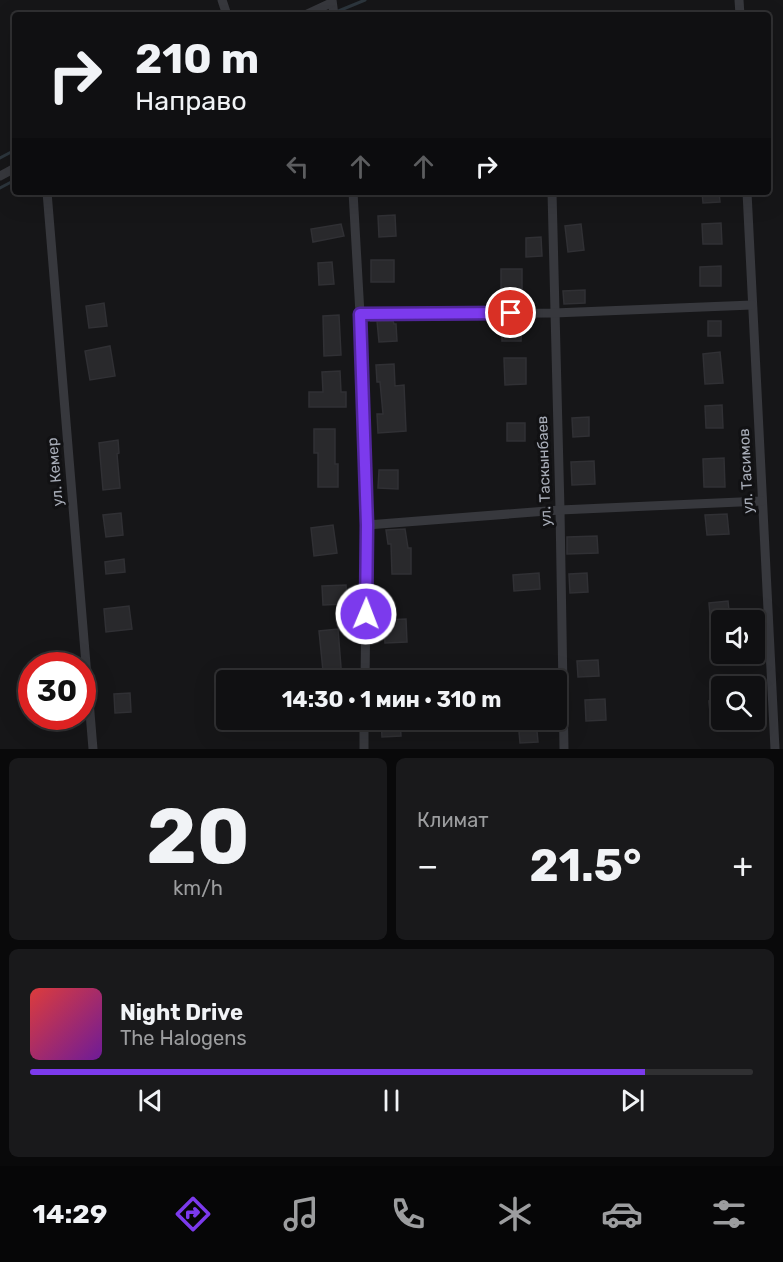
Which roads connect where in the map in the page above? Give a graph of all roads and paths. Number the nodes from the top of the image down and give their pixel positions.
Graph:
1 (331, 1) edge
2 (311, 12) edge
3 (47, 195) edge
4 (353, 195) edge
5 (552, 195) edge
6 (747, 195) edge
7 (752, 305) junction
8 (554, 313) junction
9 (360, 314) junction
10 (762, 501) junction
11 (560, 510) junction
12 (367, 525) junction
13 (365, 670) edge
14 (364, 730) edge
15 (93, 749) edge
16 (364, 749) edge
17 (564, 749) edge
18 (775, 749) edge

1 - 2 street
3 - 15 street, ул. Кемер
4 - 9 street
5 - 8 street, ул. Таскынбаев
6 - 7 street, ул. Тасимов
7 - 8 street
7 - 10 street, ул. Тасимов
8 - 9 street
8 - 11 street, ул. Таскынбаев
9 - 12 street
10 - 11 street
10 - 18 street, ул. Тасимов
11 - 12 street
11 - 17 street, ул. Таскынбаев
12 - 13 street
14 - 16 street

